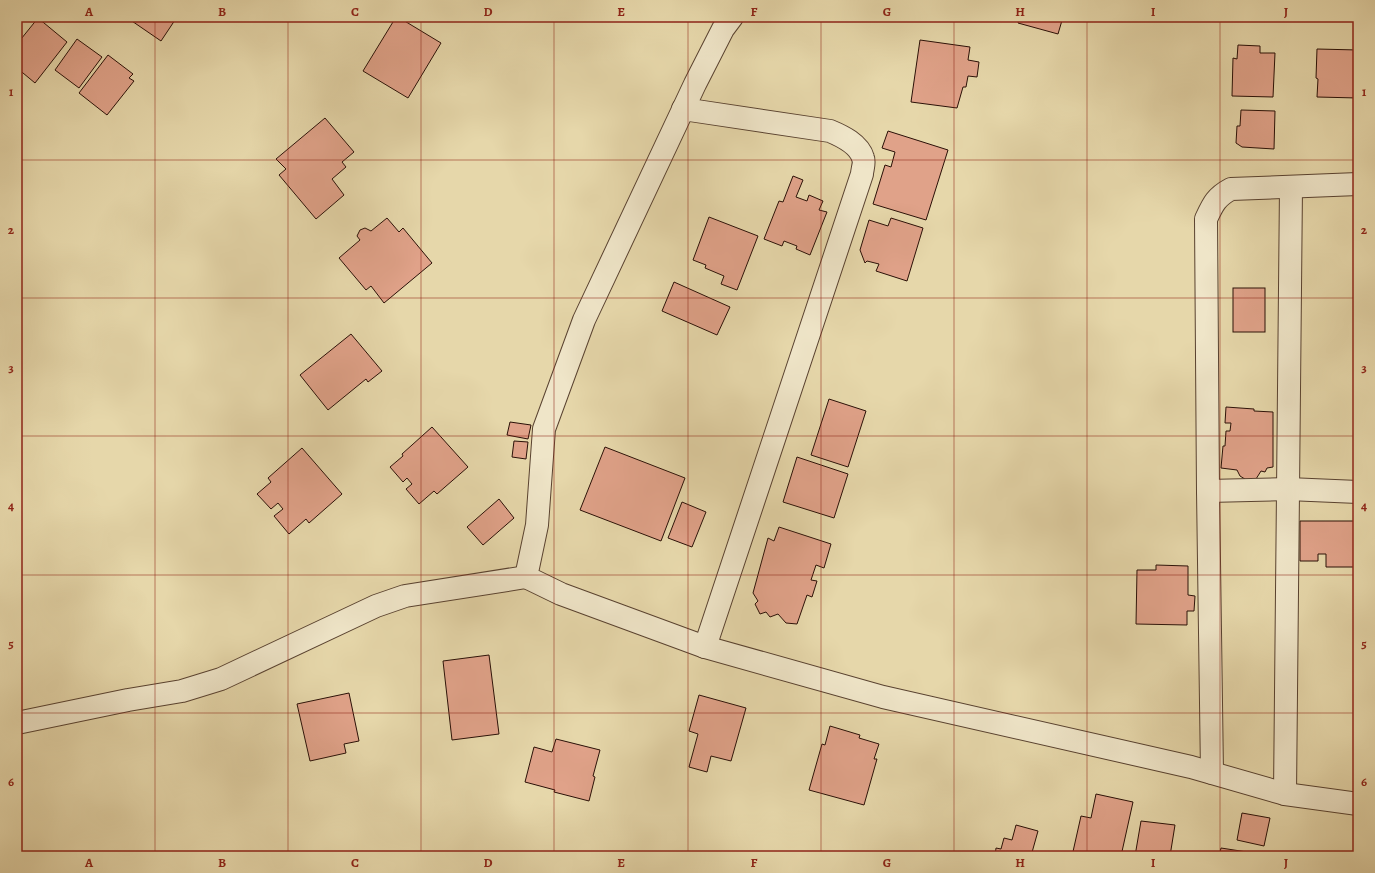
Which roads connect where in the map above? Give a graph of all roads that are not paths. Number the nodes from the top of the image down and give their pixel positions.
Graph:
1 (732, 17) edge
2 (683, 109) junction
3 (1358, 184) edge
4 (1291, 187) junction
5 (1288, 490) junction
6 (1208, 491) junction
7 (1358, 492) edge
8 (526, 577) junction
9 (705, 647) junction
10 (17, 723) edge
11 (1212, 773) junction
12 (1285, 794) junction
13 (1358, 804) edge

1 - 2 street
2 - 8 street
2 - 9 street
3 - 4 street
4 - 5 street
4 - 6 street
5 - 6 street
5 - 7 street
5 - 12 street
6 - 11 street
8 - 9 street
8 - 10 street
9 - 11 street
11 - 12 street
12 - 13 street

